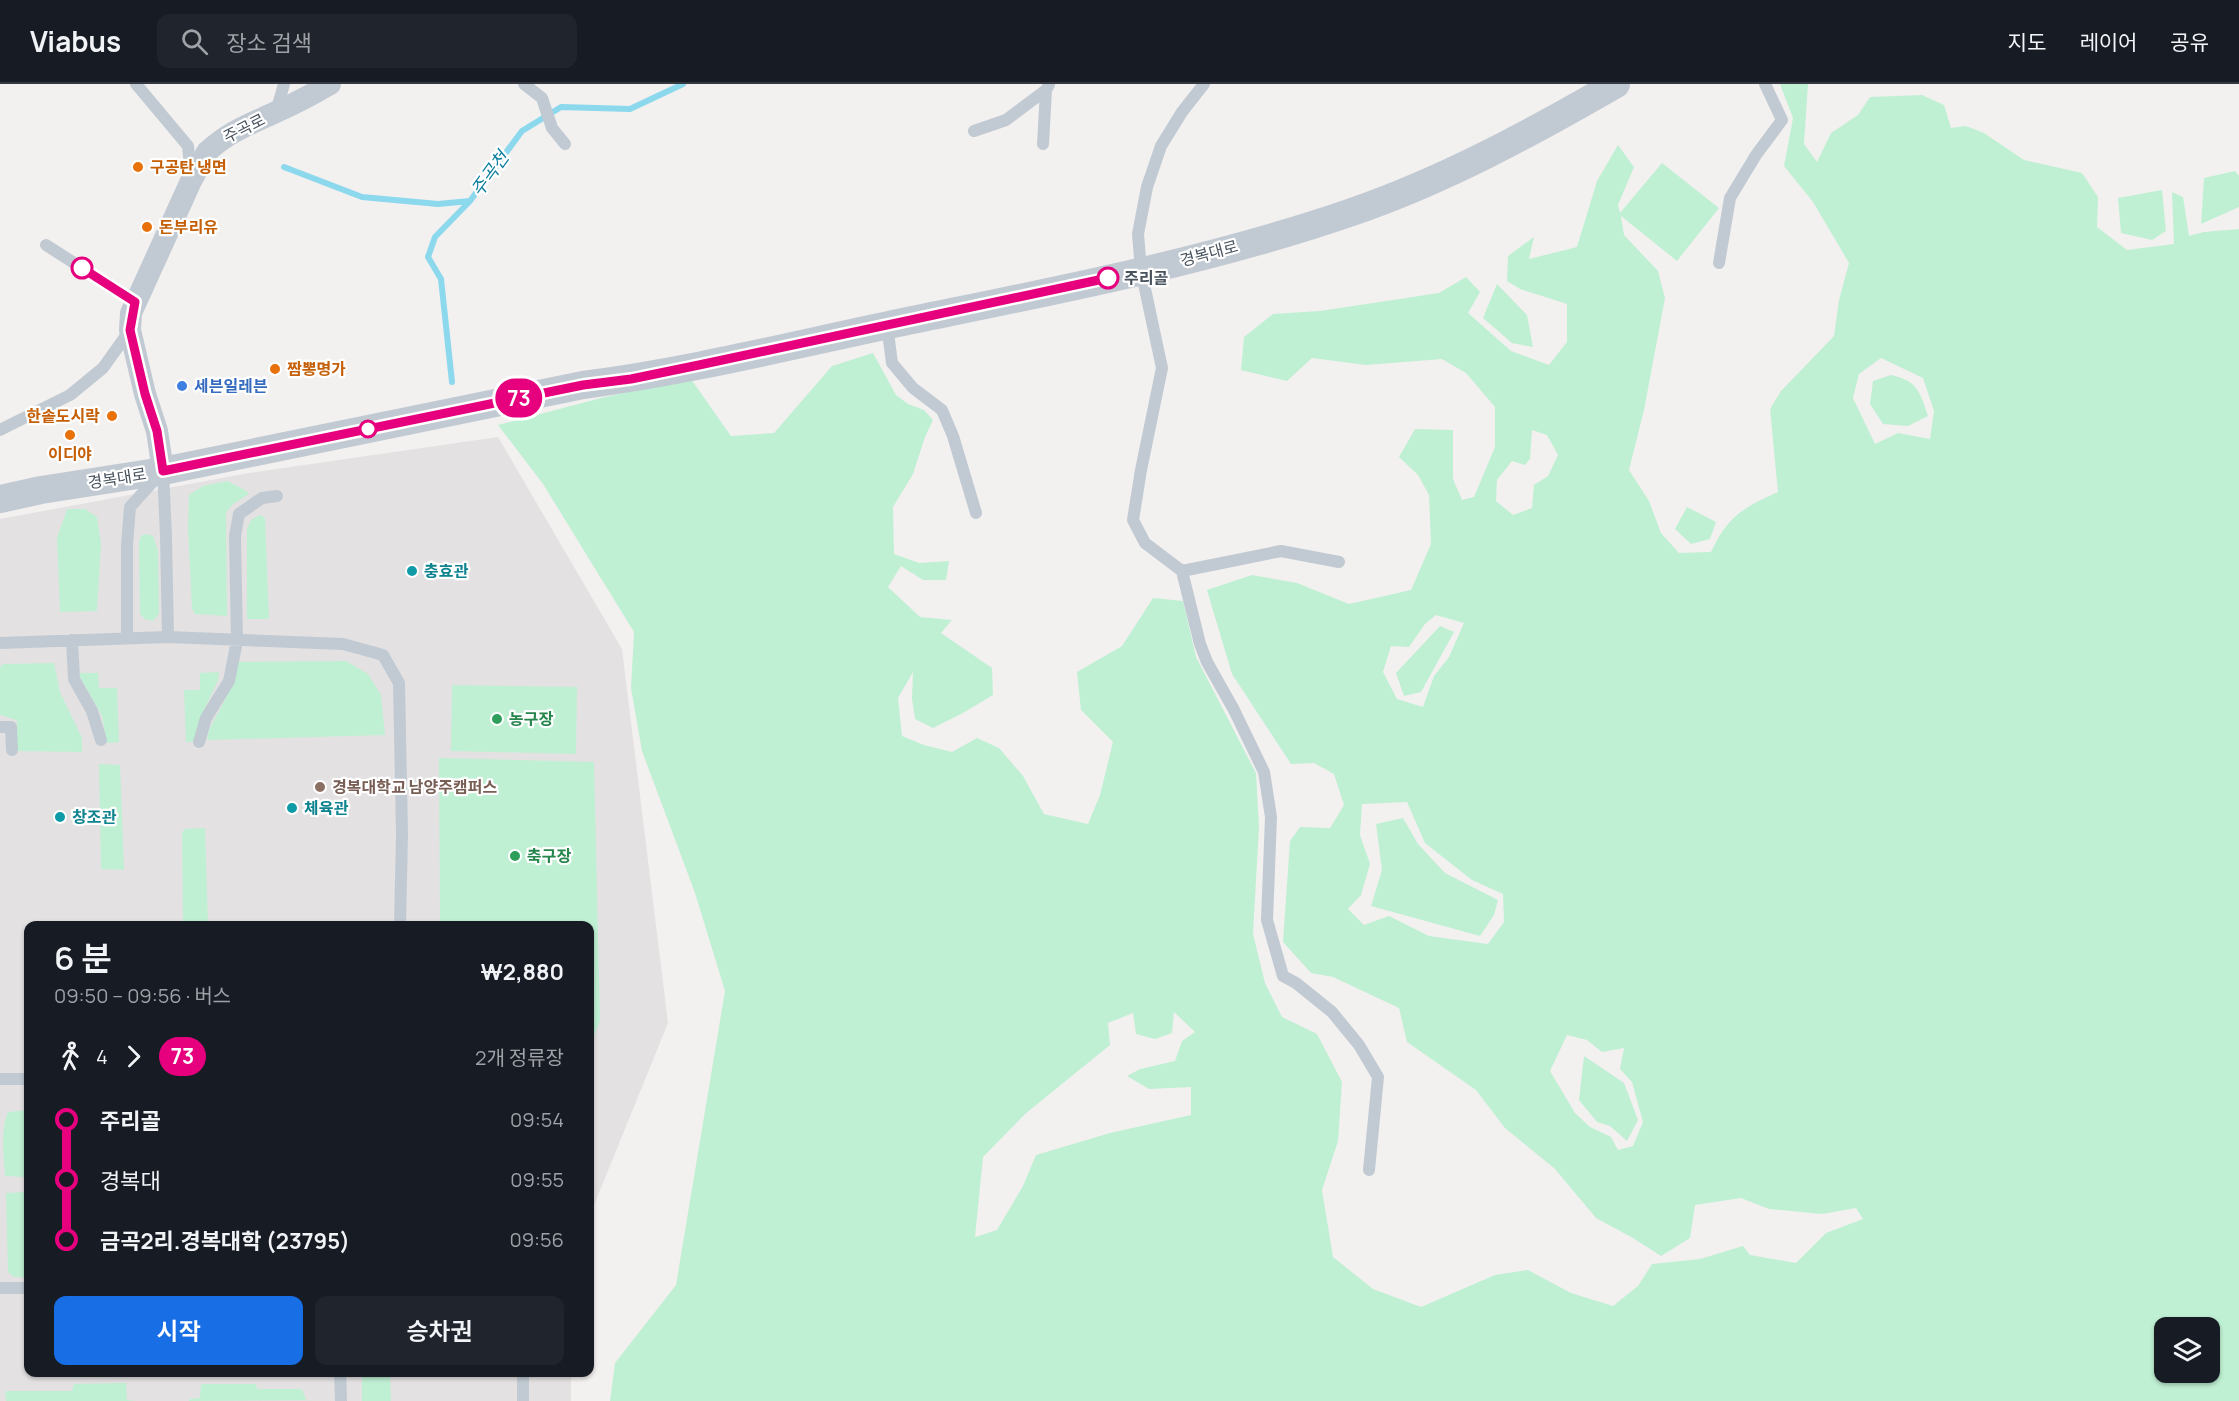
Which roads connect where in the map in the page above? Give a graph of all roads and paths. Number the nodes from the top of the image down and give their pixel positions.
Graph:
1 (136, 84) edge
2 (284, 84) edge
3 (330, 84) edge
4 (524, 84) edge
5 (1204, 84) edge
6 (1616, 84) edge
7 (1765, 84) edge
8 (1048, 87) edge
9 (276, 112) junction
10 (974, 131) dead end
11 (566, 144) dead end
12 (1043, 144) dead end
13 (191, 181) junction
14 (46, 245) dead end
15 (1719, 263) dead end
16 (1141, 270) junction
17 (135, 302) junction
18 (887, 325) junction
19 (130, 330) junction
20 (0, 430) edge
21 (163, 471) junction
22 (277, 496) dead end
23 (0, 499) edge
24 (976, 513) dead end
25 (1339, 562) dead end
26 (1182, 571) junction
27 (127, 637) junction
28 (168, 637) junction
29 (72, 640) junction
30 (237, 641) junction
31 (0, 643) edge
32 (0, 726) edge
33 (101, 740) dead end
34 (199, 742) dead end
35 (12, 750) dead end
36 (400, 921) edge
37 (0, 1079) edge
38 (24, 1079) edge
39 (1369, 1170) dead end
40 (0, 1288) edge
41 (24, 1288) edge
42 (340, 1377) edge
43 (523, 1377) edge
44 (340, 1401) edge
45 (523, 1401) edge

1 - 13 lane
2 - 9 lane
3 - 9 street, 주곡로
4 - 11 lane
5 - 16 lane
6 - 16 street, 경복대로
7 - 15 lane
8 - 10 lane
8 - 12 lane
9 - 13 street, 주곡로
13 - 17 street, 주곡로
14 - 17 lane
16 - 18 street, 경복대로
16 - 26 lane
17 - 19 street, 주곡로
18 - 21 street, 경복대로
18 - 24 lane
19 - 20 lane
19 - 21 street, 주곡로
21 - 23 street, 경복대로
21 - 27 lane
21 - 28 lane
22 - 30 lane
25 - 26 lane
26 - 39 lane
27 - 28 lane
27 - 29 lane
28 - 30 lane
29 - 31 lane
29 - 33 lane
30 - 34 lane
30 - 36 lane
32 - 35 lane
37 - 38 lane
40 - 41 lane
42 - 44 lane
43 - 45 lane

